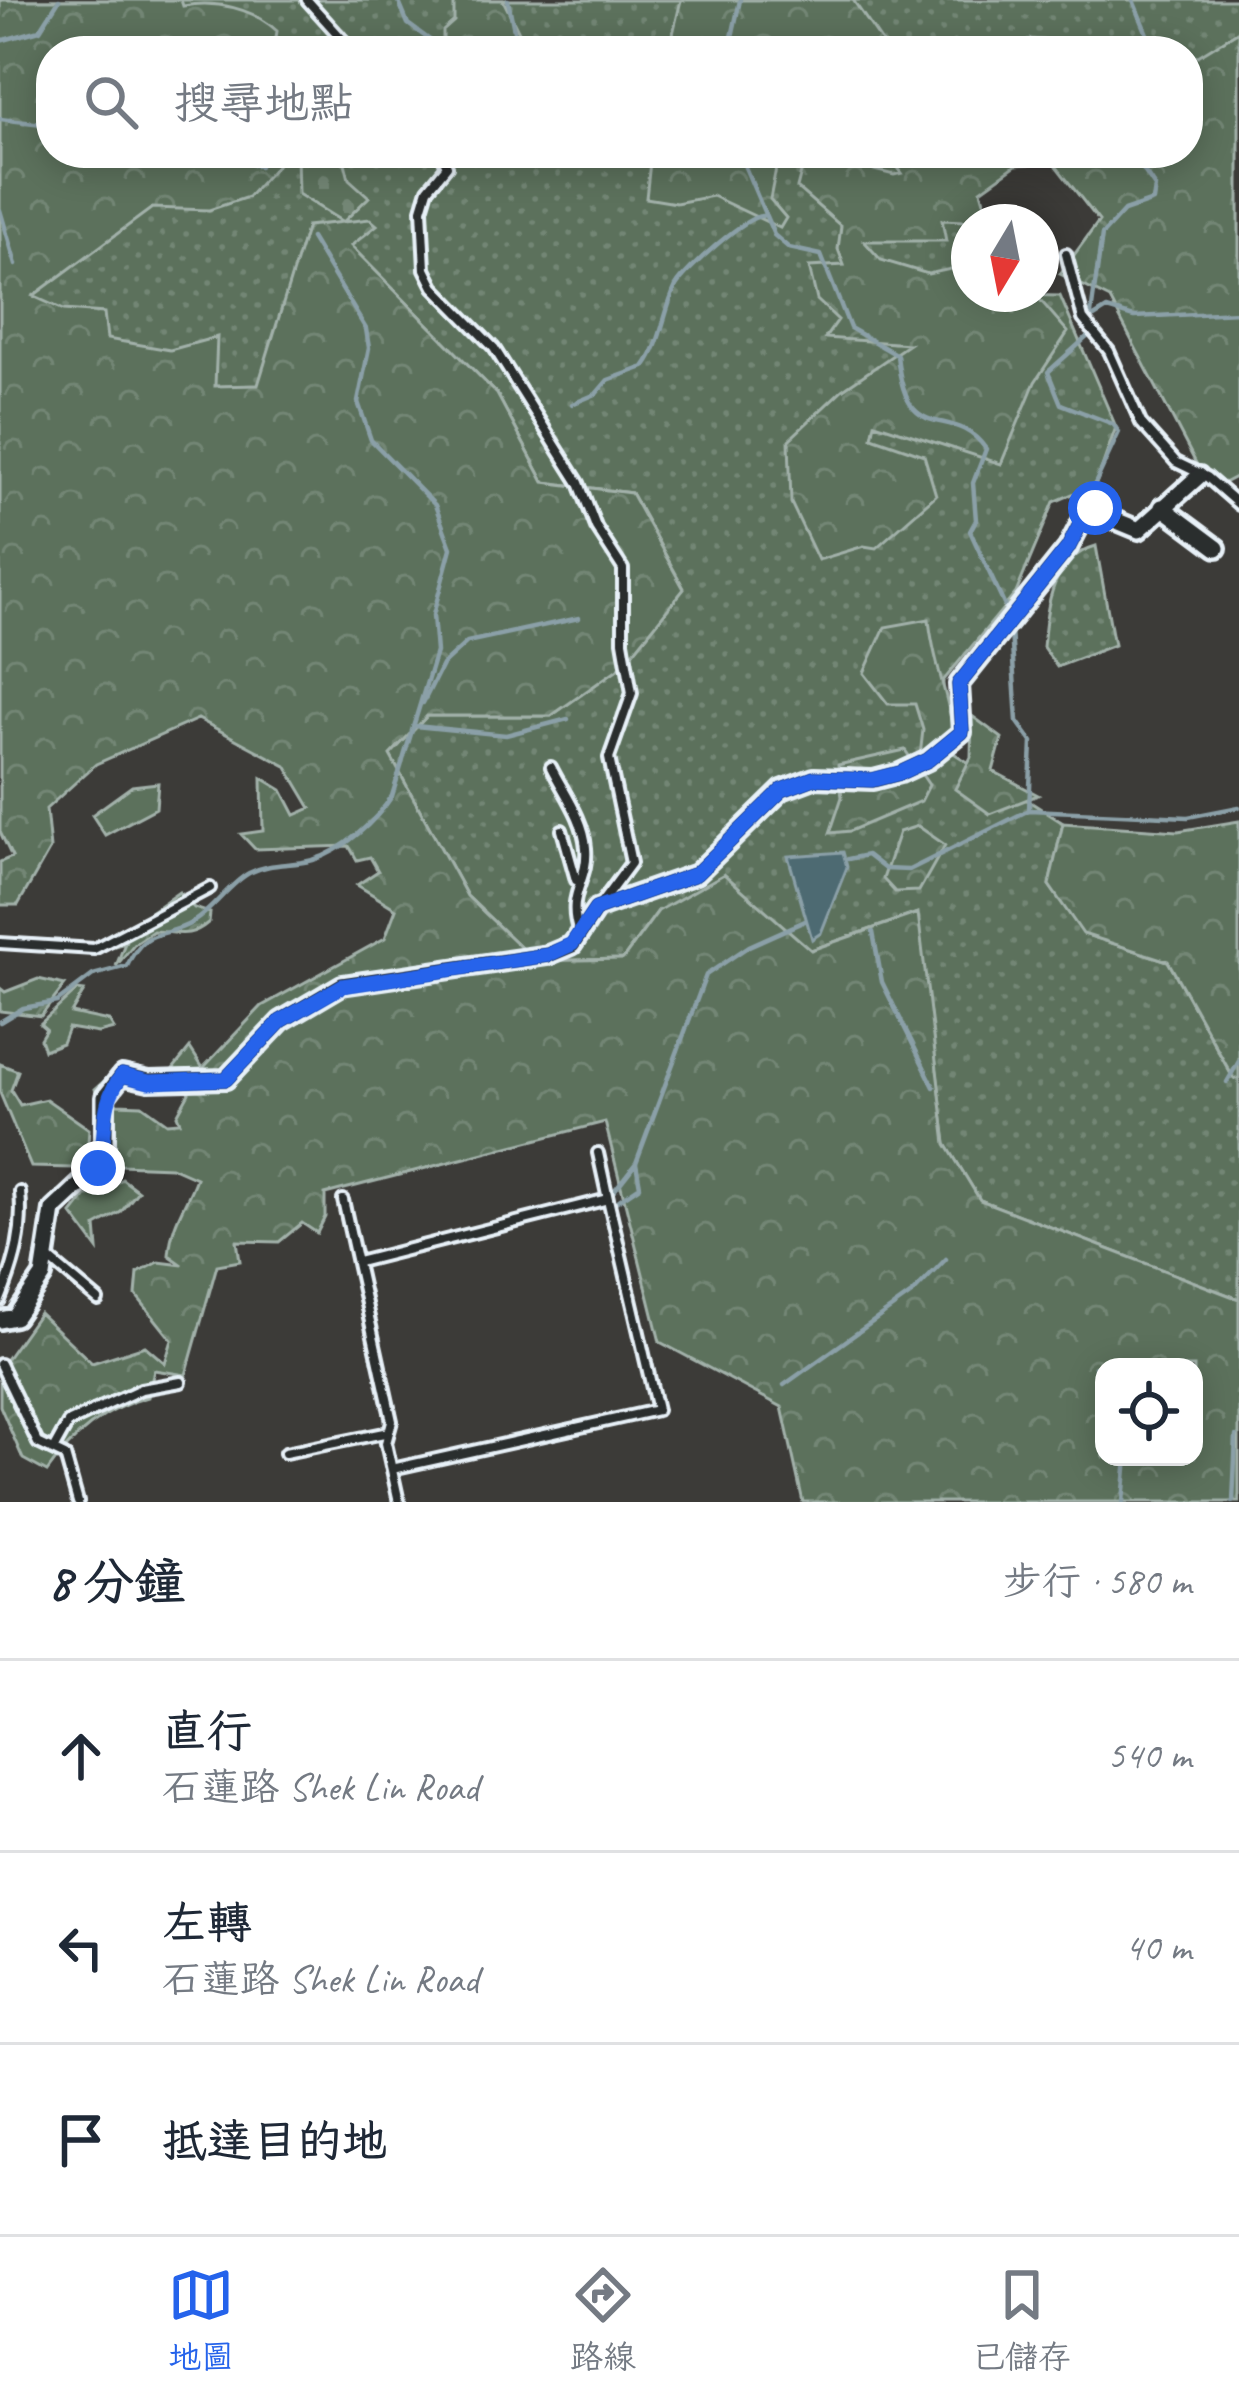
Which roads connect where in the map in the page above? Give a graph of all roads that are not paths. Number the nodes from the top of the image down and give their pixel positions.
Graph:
1 (307, 0) edge
2 (339, 36) edge
3 (445, 168) edge
4 (1066, 254) dead end
5 (1199, 476) junction
6 (1239, 505) edge
7 (1162, 507) junction
8 (1217, 548) dead end
9 (551, 767) dead end
10 (562, 830) dead end
11 (576, 881) junction
12 (209, 888) dead end
13 (596, 909) junction
14 (580, 935) junction
15 (0, 943) edge
16 (598, 1153) dead end
17 (20, 1192) dead end
18 (608, 1199) junction
19 (343, 1200) dead end
20 (46, 1256) junction
21 (358, 1262) junction
22 (0, 1300) edge
23 (98, 1300) dead end
24 (0, 1320) edge
25 (0, 1364) edge
26 (181, 1382) dead end
27 (389, 1432) junction
28 (52, 1450) junction
29 (285, 1453) dead end
30 (392, 1469) junction
31 (78, 1502) edge
32 (399, 1502) edge

1 - 2 lane
3 - 13 lane
4 - 5 lane
5 - 6 lane
5 - 7 street
7 - 8 street
7 - 13 street
9 - 11 lane
10 - 11 lane
11 - 14 lane
12 - 15 lane
13 - 14 street
14 - 20 street
16 - 18 lane
17 - 22 lane
18 - 21 lane
18 - 30 lane
19 - 21 lane
20 - 23 lane
20 - 24 street
21 - 27 lane
25 - 28 lane
26 - 28 lane
27 - 29 lane
27 - 30 lane
28 - 31 lane
30 - 32 lane

